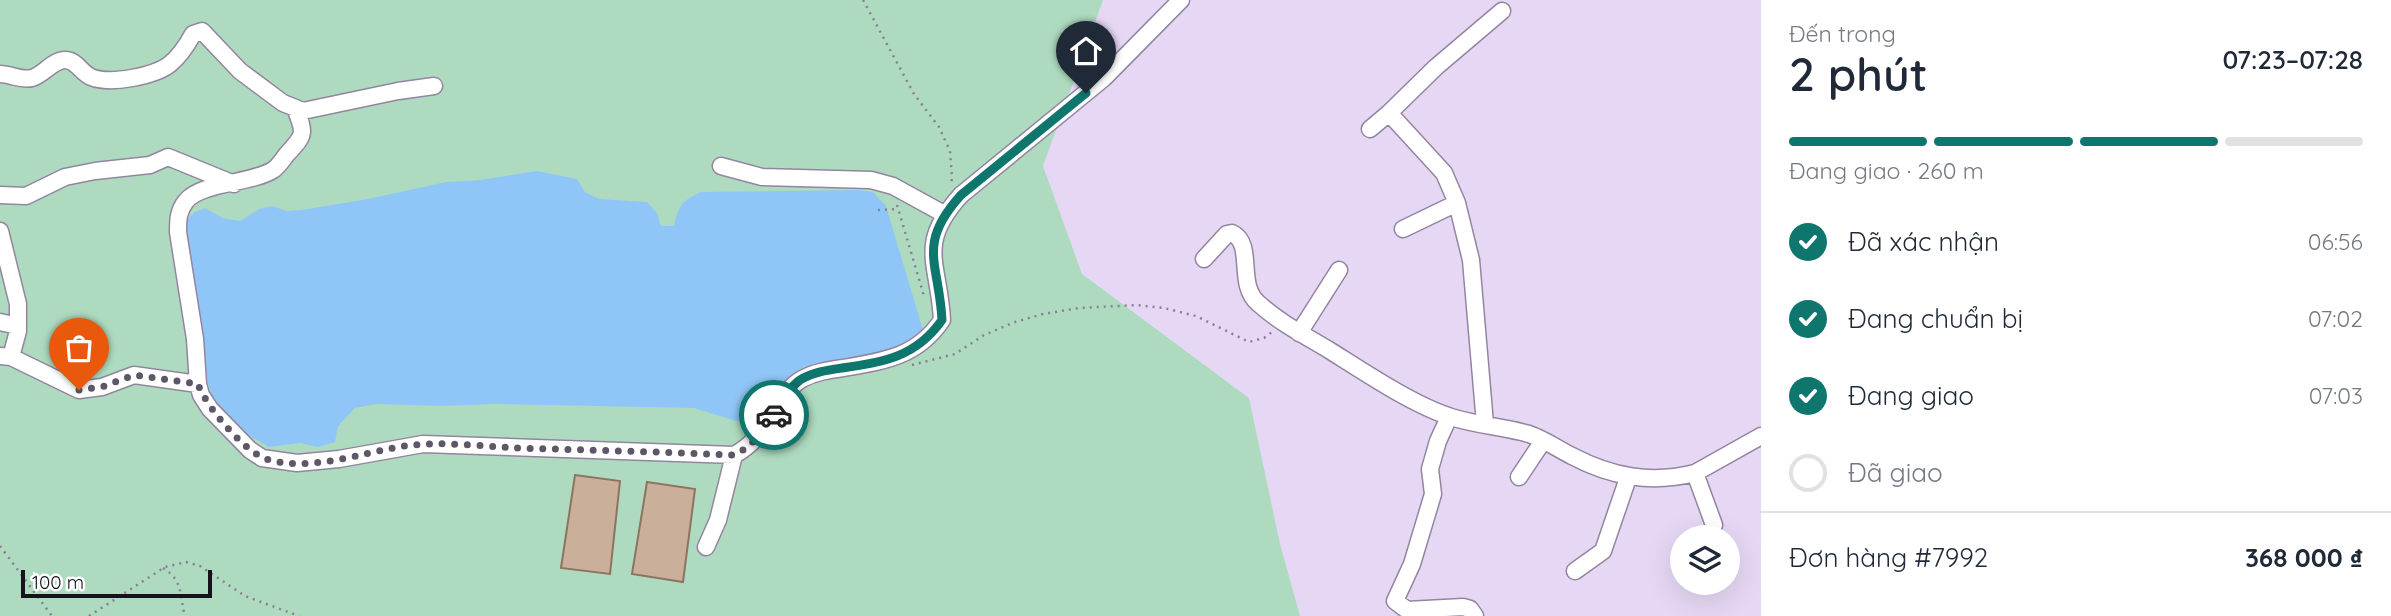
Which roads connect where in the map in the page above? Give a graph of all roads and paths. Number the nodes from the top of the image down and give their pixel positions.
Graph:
1 (863, 0) edge
2 (1181, 0) edge
3 (1502, 11) dead end
4 (0, 74) edge
5 (434, 86) dead end
6 (295, 108) junction
7 (1389, 113) junction
8 (1370, 129) dead end
9 (721, 166) dead end
10 (234, 184) junction
11 (885, 184) junction
12 (950, 190) dead end
13 (0, 195) edge
14 (1457, 203) junction
15 (898, 209) junction
16 (878, 210) dead end
17 (944, 214) junction
18 (1403, 229) dead end
19 (0, 231) edge
20 (1204, 259) dead end
21 (1339, 270) dead end
22 (925, 299) dead end
23 (0, 322) edge
24 (1283, 324) junction
25 (18, 326) junction
26 (1299, 333) junction
27 (5, 357) edge
28 (904, 367) dead end
29 (198, 384) junction
30 (1450, 417) junction
31 (1485, 424) junction
32 (1761, 436) edge
33 (1542, 441) junction
34 (734, 455) junction
35 (1695, 473) junction
36 (1519, 477) dead end
37 (1628, 478) junction
38 (1714, 525) dead end
39 (0, 546) edge
40 (706, 547) dead end
41 (163, 568) junction
42 (1574, 571) dead end
43 (1393, 609) edge
44 (52, 616) edge
45 (89, 616) edge
46 (185, 616) edge
47 (299, 616) edge
48 (1475, 616) edge

1 - 12 path
2 - 17 street
3 - 7 street
4 - 6 street
5 - 6 street
6 - 10 street
7 - 8 street
7 - 14 street
9 - 11 street
10 - 13 street
10 - 29 street
11 - 15 path
11 - 17 street
14 - 18 street
14 - 31 street
15 - 16 path
15 - 22 path
17 - 34 street
19 - 25 street
20 - 24 street
21 - 26 street
23 - 25 street
24 - 26 street
24 - 28 path
25 - 27 street
26 - 30 street
27 - 29 street
29 - 34 street
30 - 31 street
30 - 43 street
31 - 33 street
32 - 35 street
33 - 36 street
33 - 37 street
34 - 40 street
35 - 37 street
35 - 38 street
37 - 42 street
39 - 44 path
41 - 45 path
41 - 46 path
41 - 47 path
43 - 48 street

